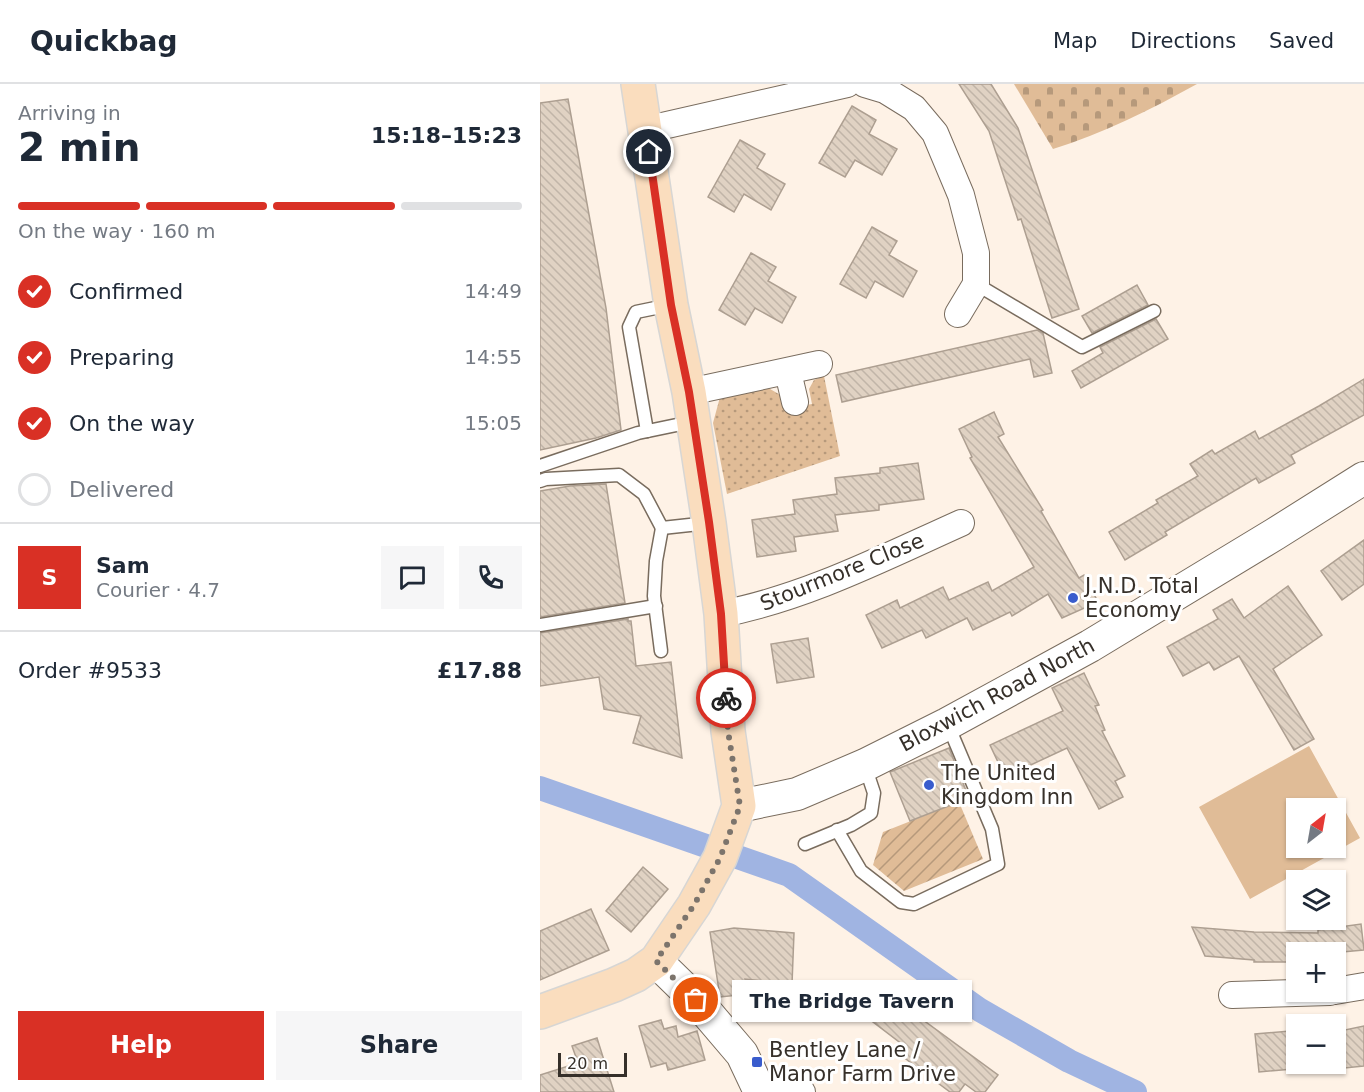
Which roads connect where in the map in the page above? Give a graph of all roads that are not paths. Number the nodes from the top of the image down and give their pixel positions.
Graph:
1 (638, 84) edge
2 (847, 84) edge
3 (865, 84) edge
4 (645, 130) junction
5 (976, 284) junction
6 (671, 305) junction
7 (1154, 311) dead end
8 (958, 314) dead end
9 (819, 364) dead end
10 (788, 372) junction
11 (795, 402) dead end
12 (691, 407) junction
13 (647, 431) junction
14 (540, 466) edge
15 (1364, 478) edge
16 (540, 481) edge
17 (709, 522) junction
18 (961, 523) dead end
19 (662, 528) junction
20 (656, 606) junction
21 (721, 614) junction
22 (540, 625) edge
23 (662, 651) dead end
24 (948, 724) junction
25 (864, 765) junction
26 (737, 814) junction
27 (837, 830) junction
28 (805, 844) dead end
29 (656, 961) junction
30 (1364, 986) edge
31 (1346, 989) edge
32 (1286, 993) edge
33 (1233, 995) dead end
34 (540, 1012) edge
35 (760, 1091) edge
36 (802, 1092) edge

1 - 4 main road
2 - 4 street
3 - 5 street
4 - 6 main road
5 - 7 lane
5 - 8 street
6 - 12 main road
6 - 13 lane
9 - 10 street
10 - 11 street
10 - 12 street
12 - 13 lane
12 - 17 main road
13 - 14 lane
15 - 24 street, Bloxwich Road North
16 - 19 lane
17 - 19 lane
17 - 21 main road
18 - 21 street, Stourmore Close
19 - 20 lane
20 - 22 lane
20 - 23 lane
21 - 26 main road
24 - 25 street, Bloxwich Road North
24 - 27 lane
25 - 26 street, Bloxwich Road North
25 - 27 lane
26 - 29 main road
27 - 28 lane
29 - 34 main road
29 - 35 street
30 - 31 street
32 - 33 street
35 - 36 street

